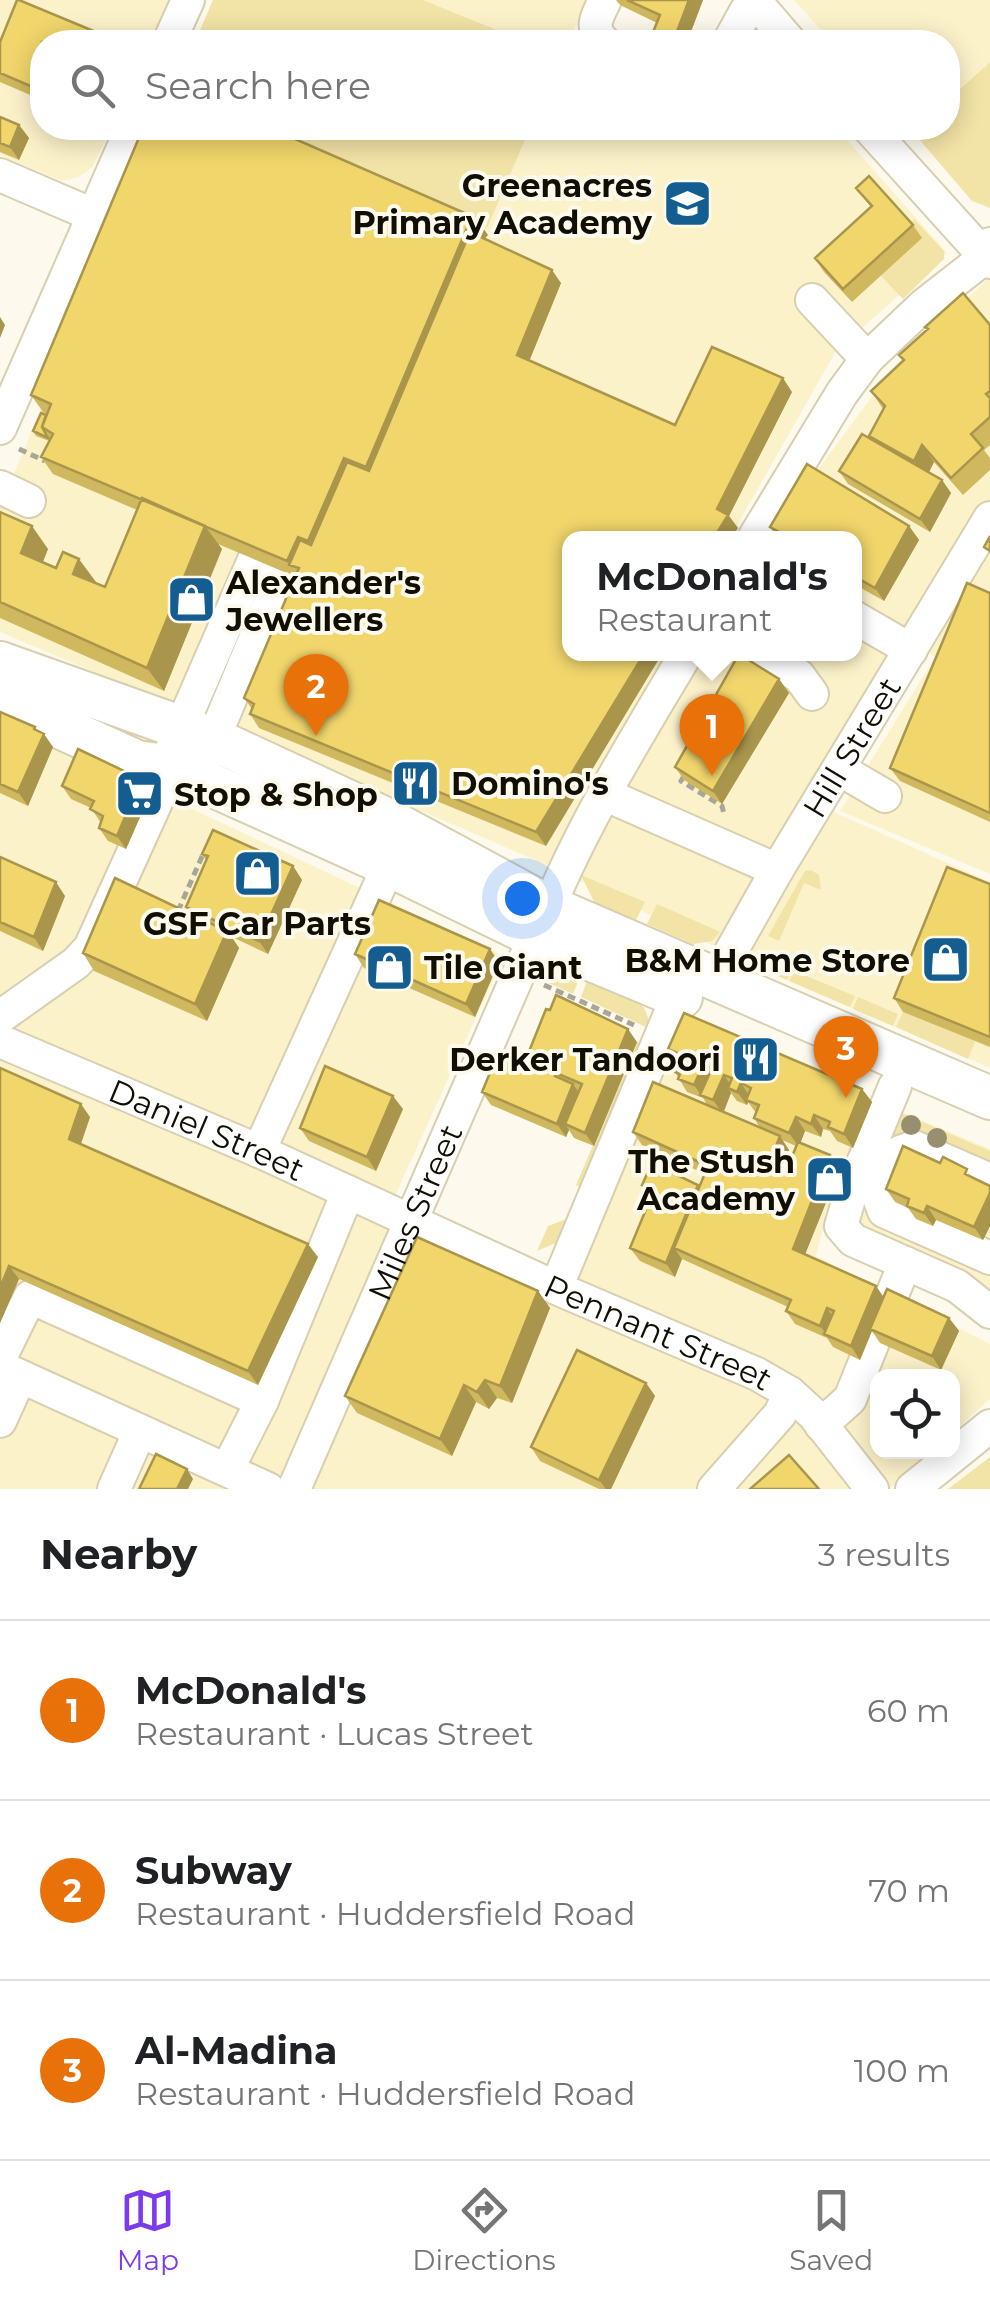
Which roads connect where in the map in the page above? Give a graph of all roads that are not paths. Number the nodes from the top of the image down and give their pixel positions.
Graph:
1 (188, 0) edge
2 (605, 0) edge
3 (755, 1) edge
4 (174, 30) edge
5 (595, 30) edge
6 (736, 30) edge
7 (780, 30) edge
8 (127, 140) edge
9 (880, 140) edge
10 (0, 176) edge
11 (94, 216) junction
12 (988, 254) edge
13 (812, 300) dead end
14 (867, 359) junction
15 (6, 437) edge
16 (990, 518) edge
17 (758, 531) edge
18 (268, 566) edge
19 (862, 622) edge
20 (911, 650) junction
21 (682, 661) edge
22 (772, 661) edge
23 (812, 694) dead end
24 (2, 696) edge
25 (197, 732) junction
26 (839, 769) junction
27 (178, 770) junction
28 (604, 794) junction
29 (885, 796) dead end
30 (389, 865) junction
31 (778, 870) junction
32 (542, 922) junction
33 (697, 988) junction
34 (0, 1017) edge
35 (0, 1041) edge
36 (895, 1086) junction
37 (990, 1098) edge
38 (990, 1128) edge
39 (258, 1151) junction
40 (990, 1180) edge
41 (348, 1192) junction
42 (411, 1219) junction
43 (990, 1258) edge
44 (905, 1263) junction
45 (556, 1288) junction
46 (986, 1299) edge
47 (6, 1367) edge
48 (790, 1394) junction
49 (262, 1401) junction
50 (0, 1421) edge
51 (821, 1425) junction
52 (990, 1426) edge
53 (140, 1431) junction
54 (227, 1470) junction
55 (114, 1489) edge
56 (268, 1489) edge
57 (294, 1489) edge
58 (714, 1489) edge
59 (872, 1489) edge
60 (912, 1489) edge

1 - 4 street
2 - 5 street
3 - 6 street
3 - 7 street
8 - 11 street
9 - 12 street
10 - 11 street
11 - 15 street
12 - 14 street
13 - 14 street
14 - 17 street
16 - 20 street, Hill Street
18 - 25 street
19 - 20 street
20 - 26 street, Hill Street
21 - 28 street, Miles Street
22 - 23 street
24 - 25 main road
24 - 27 main road
25 - 27 street
25 - 32 main road
26 - 29 street
26 - 31 street, Hill Street
27 - 30 main road
27 - 34 street
28 - 31 street
28 - 32 street, Miles Street
30 - 32 main road
30 - 39 street
31 - 33 street, Hill Street
32 - 33 main road
32 - 42 street, Miles Street
33 - 36 main road
33 - 37 main road
33 - 45 street, Hill Street
35 - 39 street, Daniel Street
36 - 38 main road
36 - 44 street
39 - 41 street, Daniel Street
40 - 43 street
41 - 42 street, Daniel Street
41 - 49 street
42 - 45 street, Pennant Street
42 - 57 street, Miles Street
44 - 46 street
44 - 51 street
45 - 48 street, Pennant Street
47 - 49 street
47 - 50 street
47 - 53 street
48 - 51 street, Pennant Street
48 - 58 street
49 - 54 street
51 - 59 street, Pennant Street
52 - 60 street
53 - 54 street
53 - 55 street
54 - 56 street

